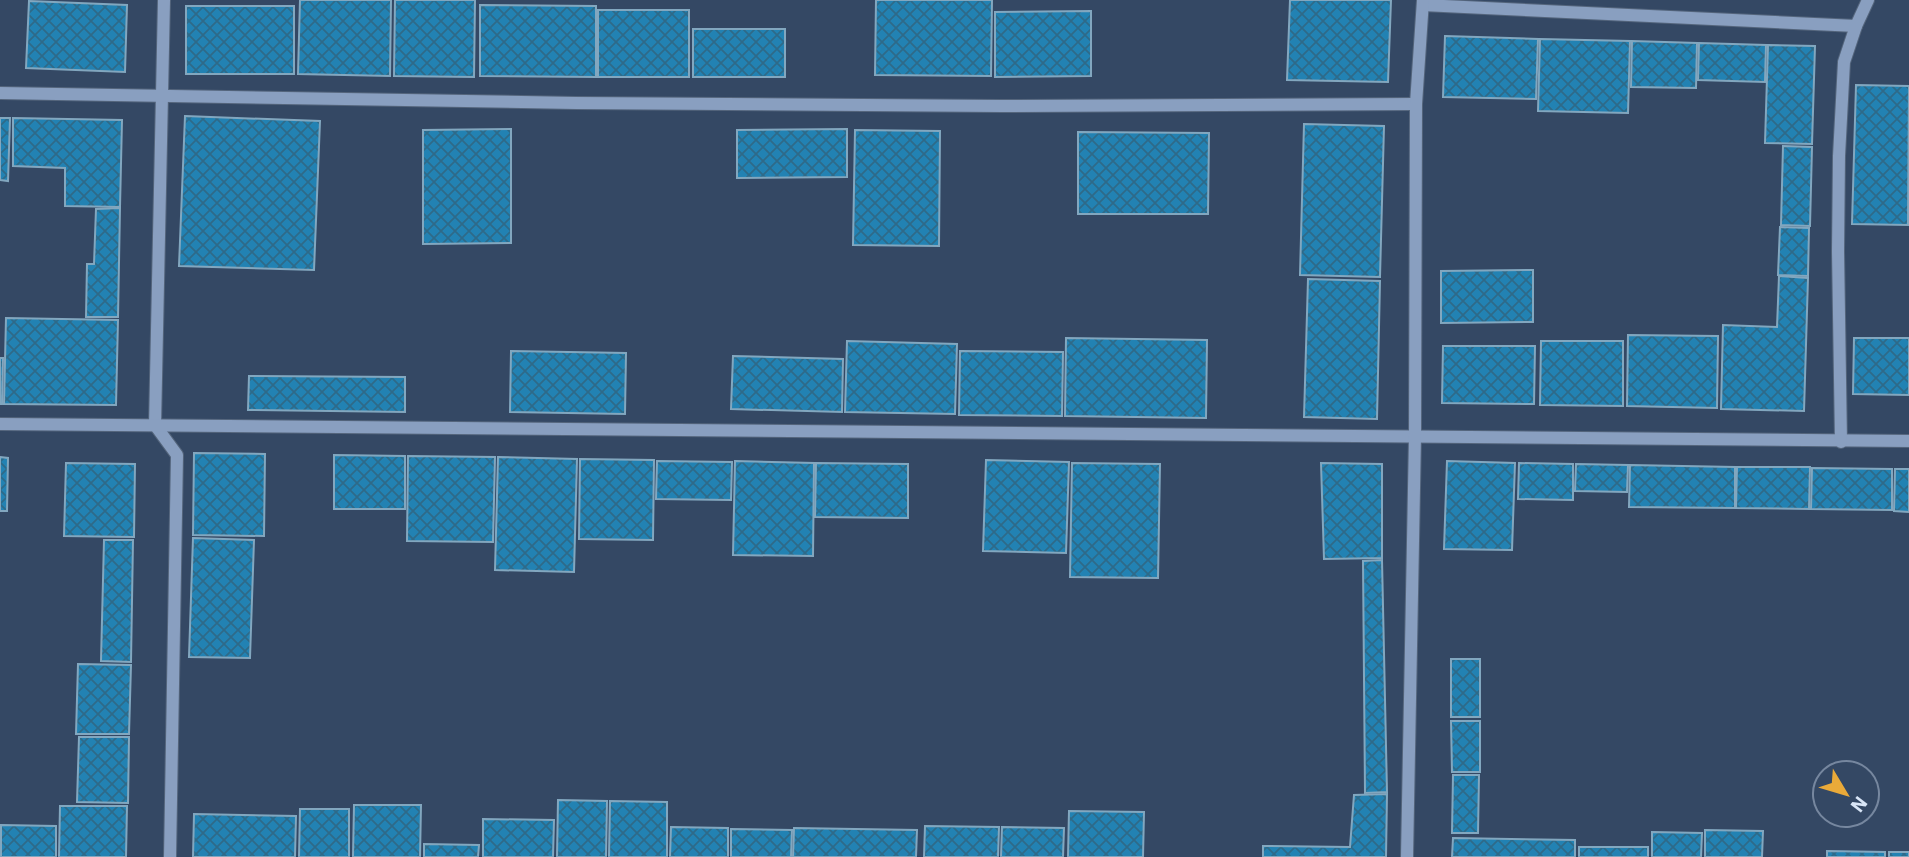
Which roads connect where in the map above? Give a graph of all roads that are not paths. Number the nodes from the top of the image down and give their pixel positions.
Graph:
1 (164, 0) edge
2 (1868, 0) edge
3 (1423, 2) edge
4 (1856, 26) junction
5 (0, 93) edge
6 (163, 96) junction
7 (1416, 104) junction
8 (0, 424) edge
9 (155, 425) junction
10 (1415, 436) junction
11 (1909, 441) edge
12 (1841, 442) junction
13 (170, 857) edge
14 (1407, 857) edge

1 - 6 street
2 - 4 street
3 - 4 street
3 - 7 street
4 - 12 street
5 - 6 street
6 - 7 street
6 - 9 street
7 - 10 street
8 - 9 street
9 - 10 street
9 - 13 street
10 - 12 street
10 - 14 street
11 - 12 street

